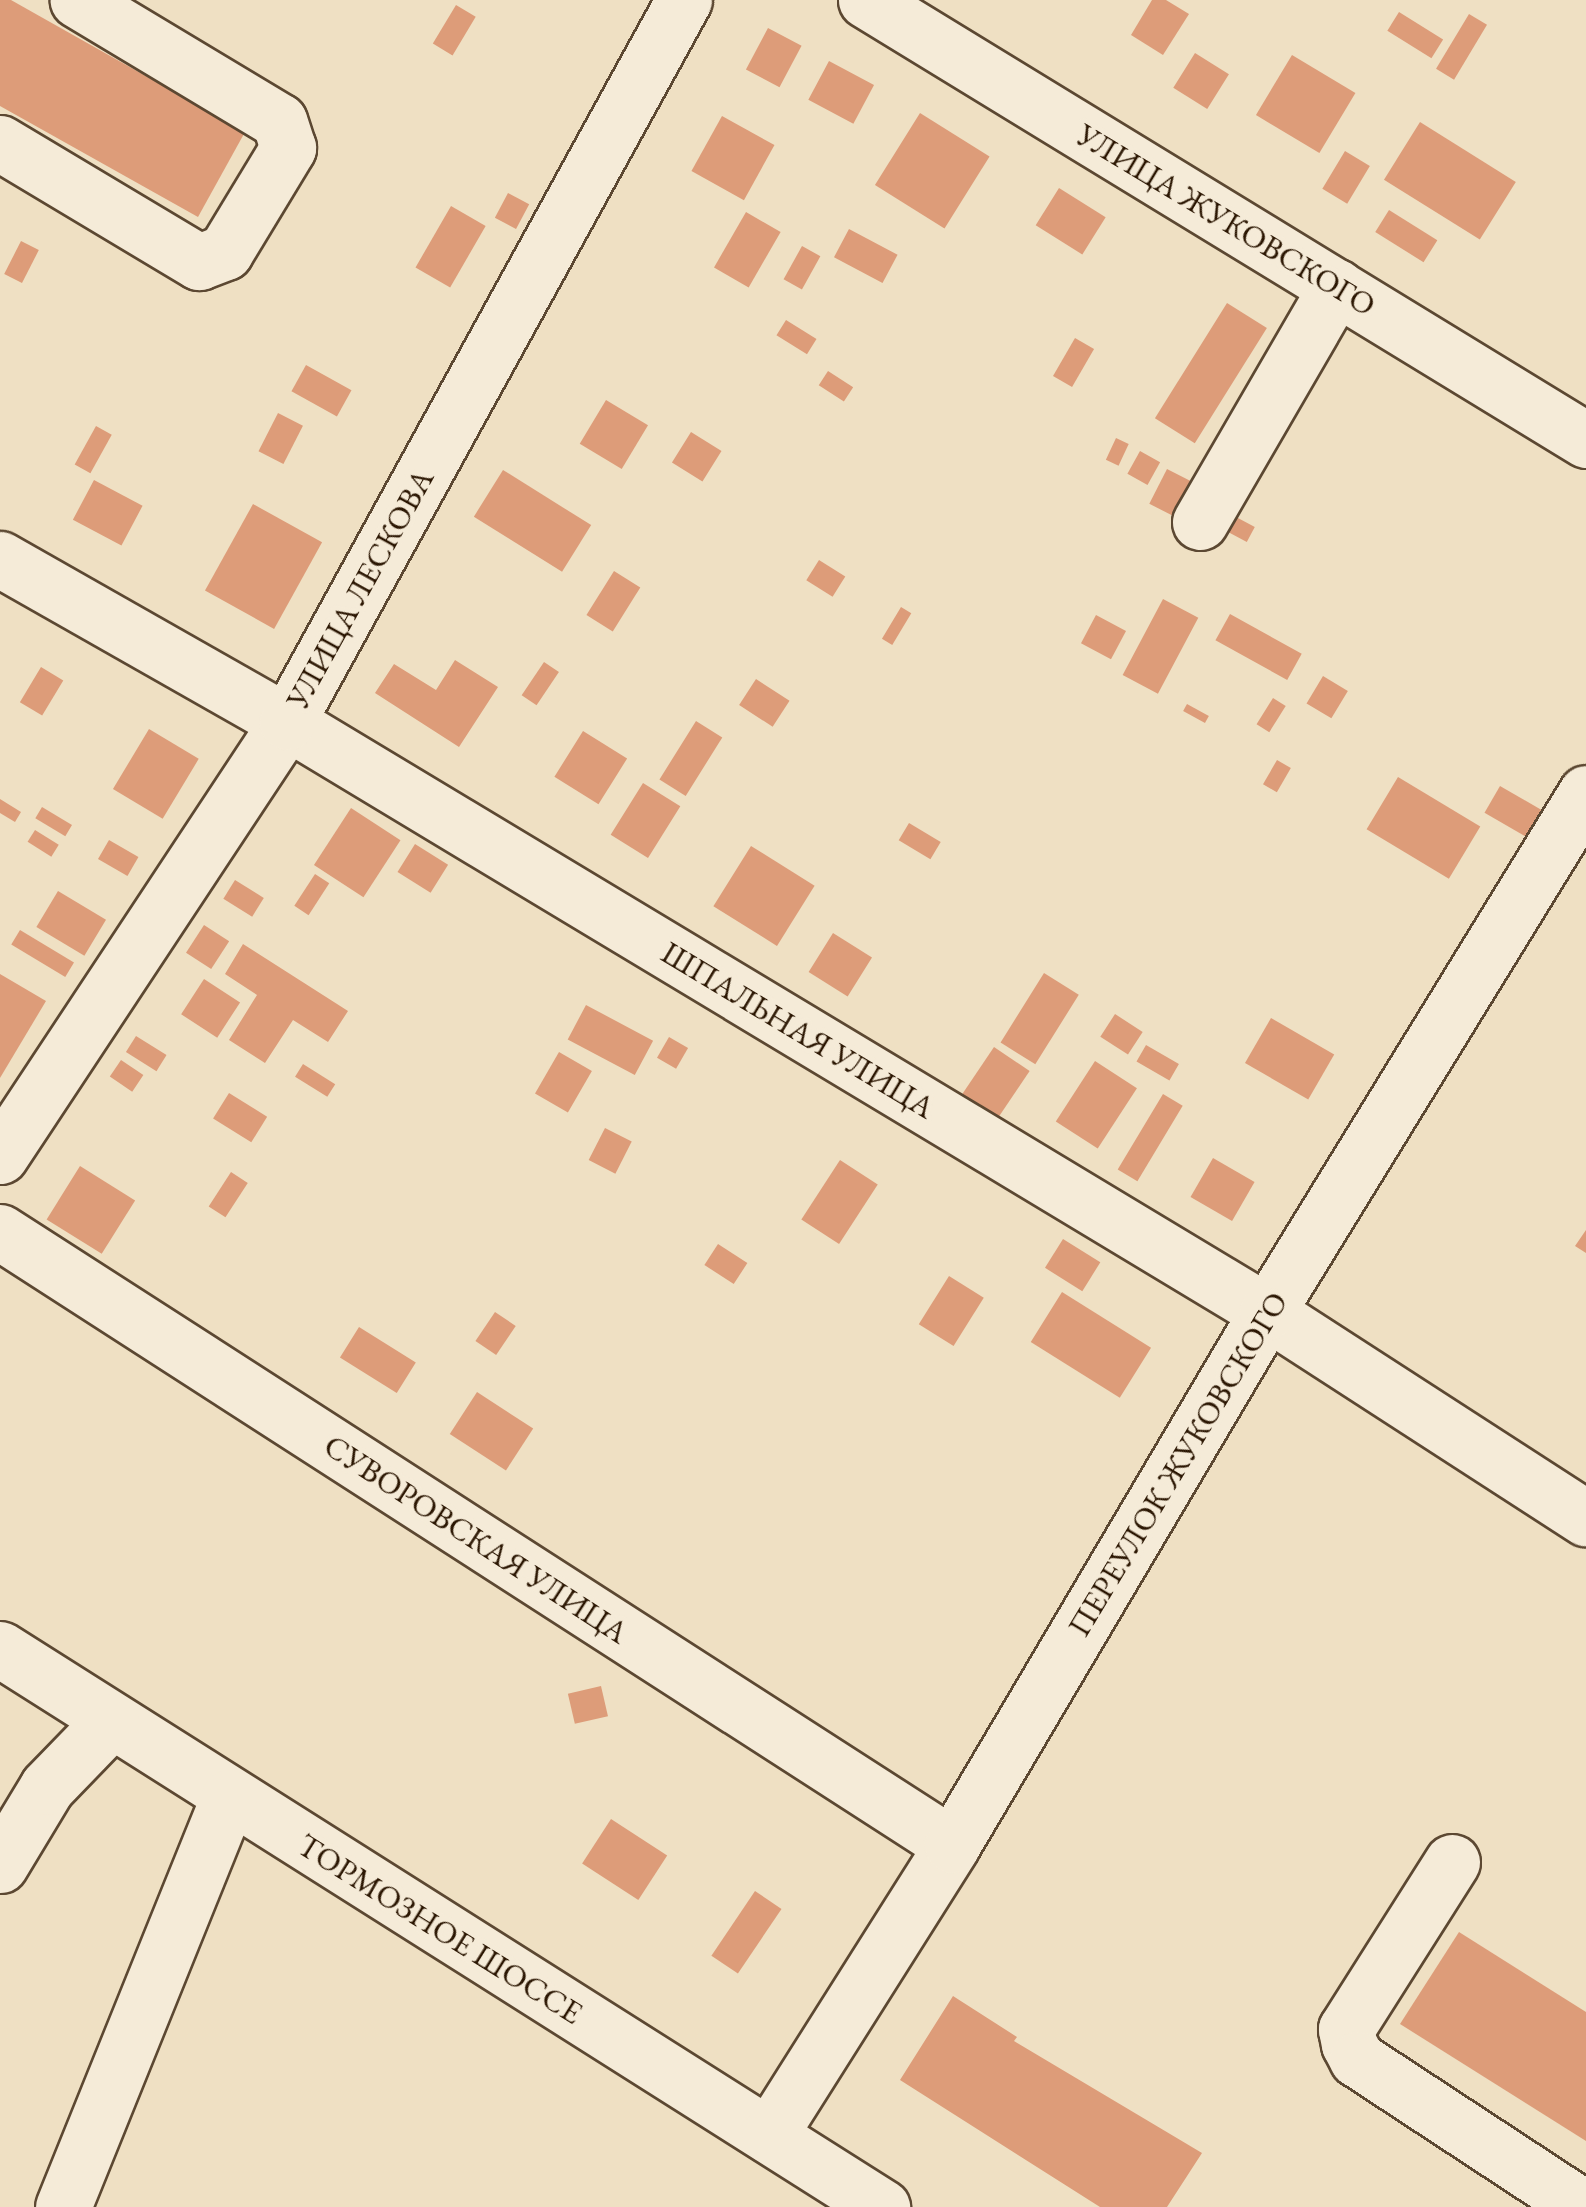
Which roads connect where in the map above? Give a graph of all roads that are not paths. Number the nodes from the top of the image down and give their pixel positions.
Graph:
1 (78, 0) edge
2 (684, 0) edge
3 (866, 0) edge
4 (0, 143) edge
5 (1336, 287) junction
6 (1586, 440) edge
7 (1200, 522) dead end
8 (0, 559) edge
9 (287, 722) junction
10 (1586, 793) edge
11 (0, 1156) edge
12 (0, 1232) edge
13 (1268, 1312) junction
14 (1586, 1518) edge
15 (0, 1649) edge
16 (111, 1721) junction
17 (229, 1797) junction
18 (952, 1845) junction
19 (1452, 1862) dead end
20 (0, 1865) edge
21 (769, 2135) junction
22 (62, 2207) edge
23 (882, 2207) edge
24 (1582, 2207) edge

1 - 4 street
2 - 9 street, УЛИЦА ЛЕСКОВА
3 - 5 street, УЛИЦА ЖУКОВСКОГО
5 - 6 street, УЛИЦА ЖУКОВСКОГО
5 - 7 street
8 - 9 street, ШПАЛЬНАЯ УЛИЦА
9 - 11 street, УЛИЦА ЛЕСКОВА
9 - 13 street, ШПАЛЬНАЯ УЛИЦА
10 - 13 street, ПЕРЕУЛОК ЖУКОВСКОГО
12 - 18 street, СУВОРОВСКАЯ УЛИЦА
13 - 14 street, ШПАЛЬНАЯ УЛИЦА
13 - 18 street, ПЕРЕУЛОК ЖУКОВСКОГО
15 - 16 street, ТОРМОЗНОЕ ШОССЕ
16 - 17 street, ТОРМОЗНОЕ ШОССЕ
16 - 20 street
17 - 21 street, ТОРМОЗНОЕ ШОССЕ
17 - 22 street
18 - 21 street, ПЕРЕУЛОК ЖУКОВСКОГО
19 - 24 street
21 - 23 street, ТОРМОЗНОЕ ШОССЕ

